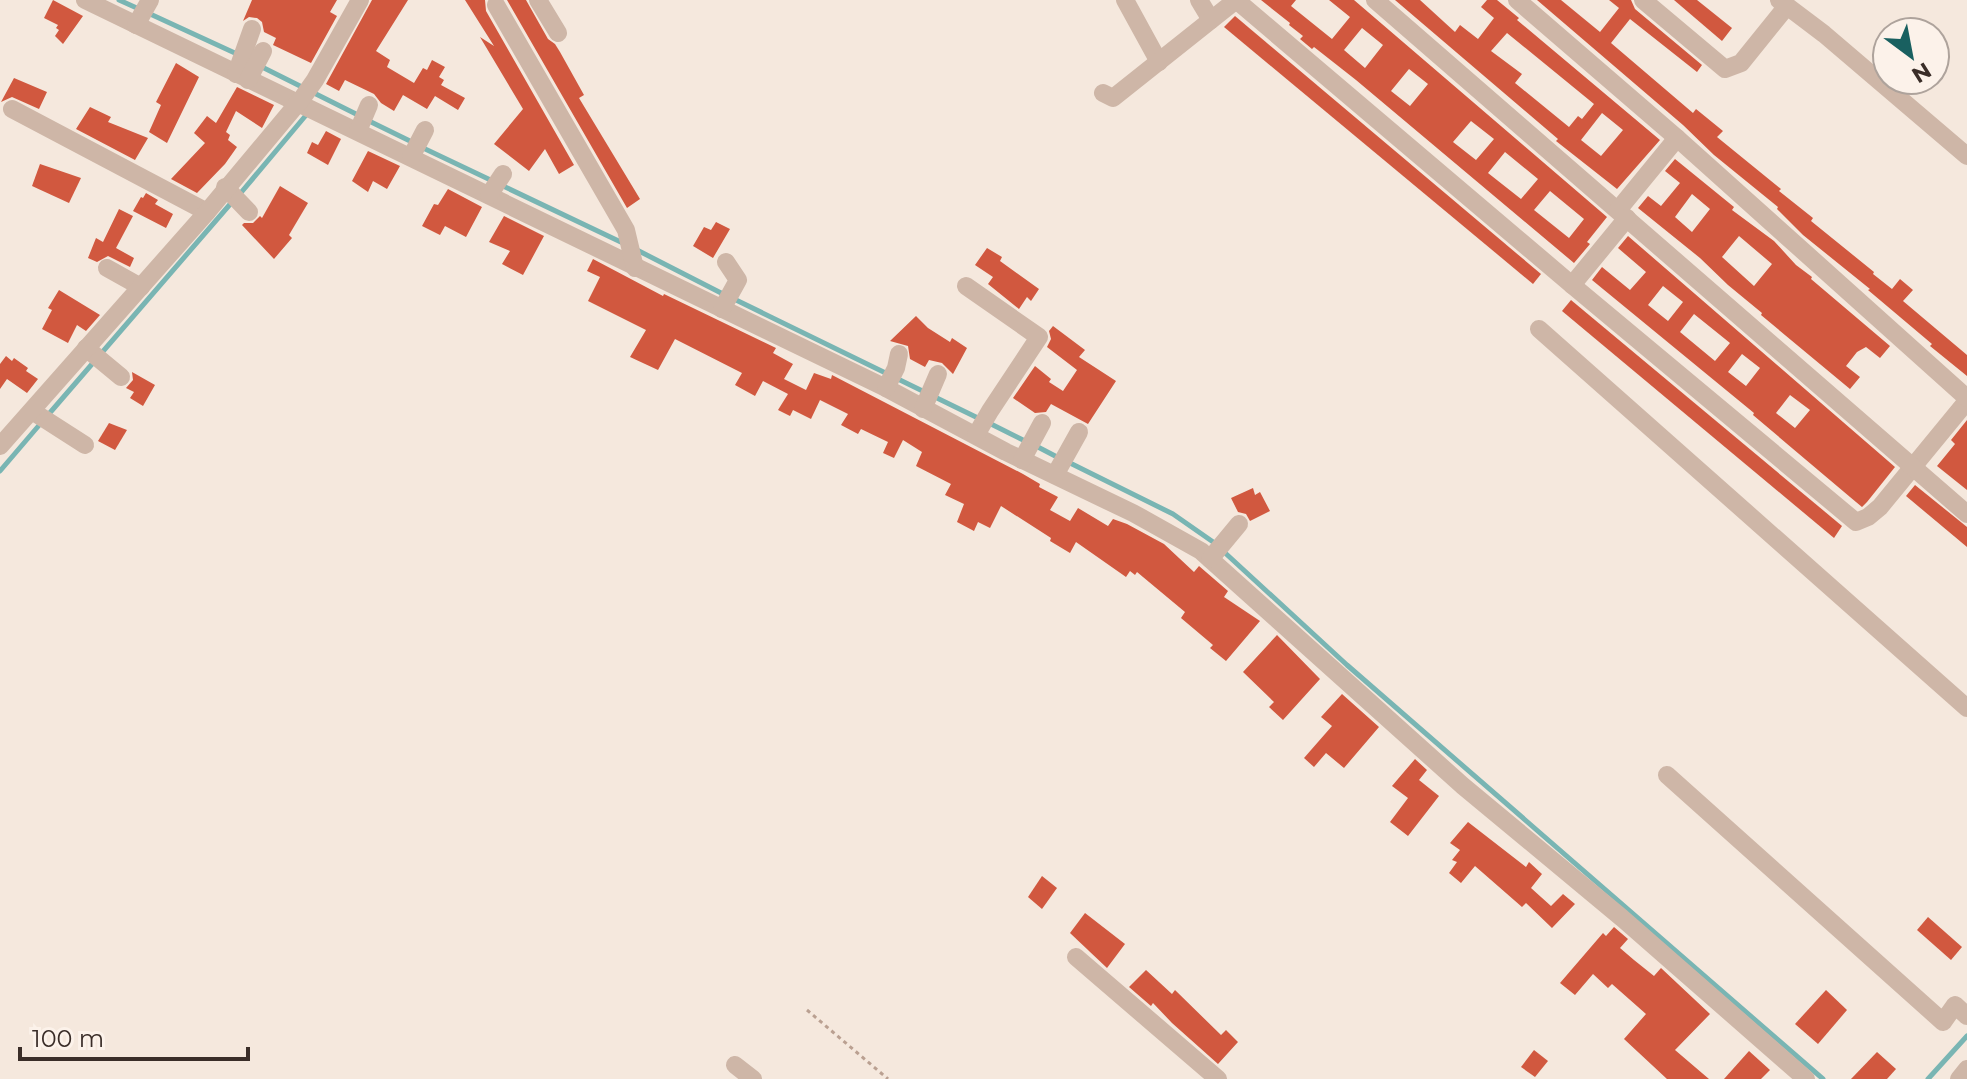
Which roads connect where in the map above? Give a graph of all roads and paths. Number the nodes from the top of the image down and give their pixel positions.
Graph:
1 (85, 0) edge
2 (360, 0) edge
3 (538, 0) edge
4 (1125, 0) edge
5 (1199, 0) edge
6 (1235, 0) edge
7 (1375, 0) edge
8 (1517, 0) edge
9 (1643, 0) edge
10 (1783, 3) edge
11 (496, 5) dead end
12 (143, 12) edge
13 (1211, 20) junction
14 (558, 33) dead end
15 (1159, 62) junction
16 (1103, 93) dead end
17 (306, 105) junction
18 (12, 109) dead end
19 (1677, 138) junction
20 (1967, 156) edge
21 (207, 212) junction
22 (1622, 214) junction
23 (726, 262) dead end
24 (635, 267) junction
25 (107, 268) dead end
26 (1572, 285) junction
27 (966, 286) dead end
28 (141, 287) junction
29 (724, 307) junction
30 (1539, 329) dead end
31 (1967, 400) edge
32 (42, 419) junction
33 (982, 425) junction
34 (1079, 432) dead end
35 (85, 445) dead end
36 (0, 446) edge
37 (1912, 466) junction
38 (1057, 471) junction
39 (1967, 514) edge
40 (1234, 530) dead end
41 (1212, 556) junction
42 (1967, 708) edge
43 (1667, 775) dead end
44 (1076, 957) dead end
45 (807, 1010) dead end
46 (1961, 1011) edge
47 (735, 1065) dead end
48 (1967, 1069) edge
49 (753, 1079) edge
50 (888, 1079) edge
51 (1218, 1079) edge
52 (1806, 1079) edge
53 (1959, 1079) edge

1 - 12 street
2 - 17 street
3 - 14 street
4 - 15 street
5 - 13 street
6 - 13 street
6 - 26 street
7 - 22 street
8 - 19 street
9 - 10 street
10 - 20 street
11 - 24 street
12 - 17 street
13 - 15 street
15 - 16 street
17 - 21 street
17 - 24 street
18 - 21 street
19 - 22 street
19 - 31 street
21 - 28 street
22 - 26 street
22 - 37 street
23 - 29 street
24 - 29 street
25 - 28 street
26 - 37 street
27 - 33 street
28 - 32 street
29 - 33 street
30 - 42 street
31 - 37 street
32 - 35 street
32 - 36 street
33 - 38 street
34 - 38 street
37 - 39 street
38 - 41 street
40 - 41 street
41 - 52 street
43 - 46 street
44 - 51 street
45 - 50 path
47 - 49 street
48 - 53 street

